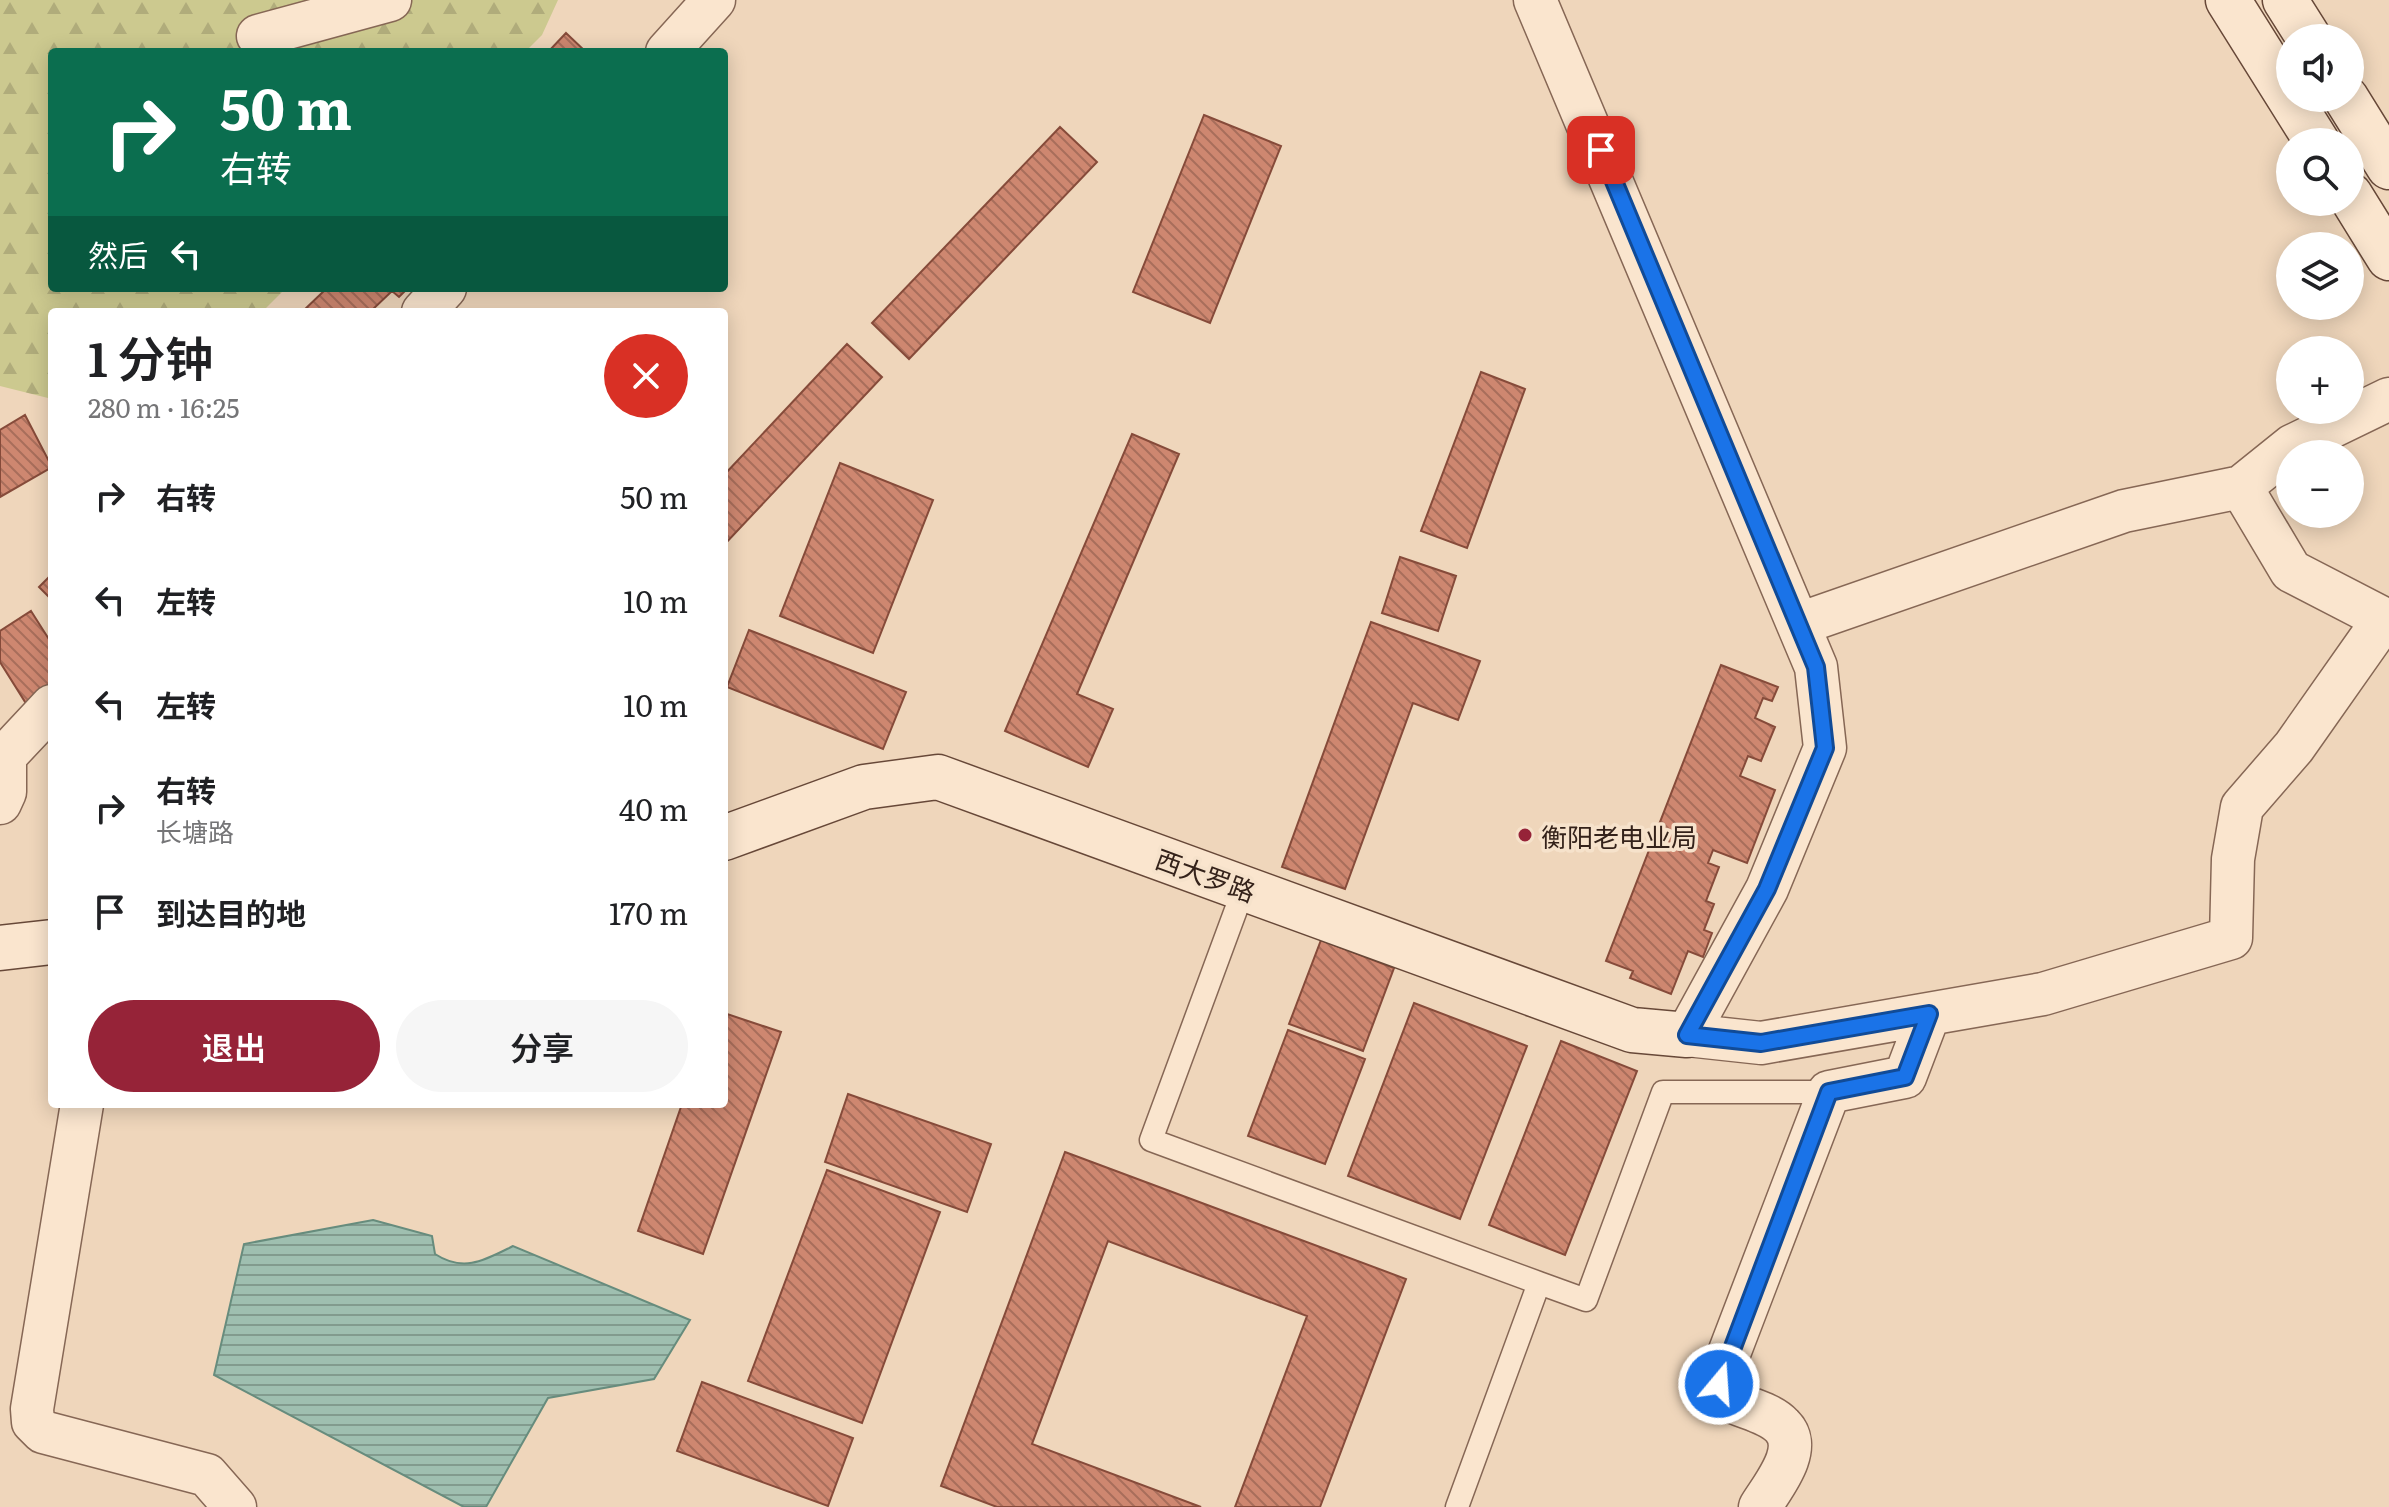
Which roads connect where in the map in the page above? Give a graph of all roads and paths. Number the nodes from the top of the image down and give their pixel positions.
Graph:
1 (390, 0) edge
2 (714, 0) edge
3 (1535, 0) edge
4 (2228, 0) edge
5 (2285, 0) edge
6 (2300, 24) edge
7 (258, 36) dead end
8 (671, 48) edge
9 (2355, 112) edge
10 (2308, 128) edge
11 (2389, 167) edge
12 (2363, 216) edge
13 (2389, 258) edge
14 (441, 292) edge
15 (427, 308) edge
16 (2389, 399) edge
17 (2241, 487) junction
18 (1799, 624) junction
19 (48, 710) edge
20 (2, 756) edge
21 (0, 803) edge
22 (728, 837) edge
23 (1244, 888) junction
24 (48, 942) edge
25 (0, 948) edge
26 (1929, 1014) junction
27 (1687, 1035) junction
28 (1829, 1092) junction
29 (81, 1108) edge
30 (1539, 1283) junction
31 (235, 1507) edge
32 (1457, 1507) edge
33 (1760, 1507) edge

1 - 7 street
2 - 8 street
3 - 18 street
4 - 10 street
5 - 6 street
9 - 11 street
12 - 13 street
14 - 15 street
16 - 17 street
17 - 18 street
17 - 26 street
18 - 27 street
19 - 20 street
20 - 21 street
22 - 23 street, 西大罗路
23 - 27 street, 西大罗路
23 - 30 lane
24 - 25 street
26 - 27 street
26 - 28 street
28 - 30 lane
28 - 33 street
29 - 31 street
30 - 32 lane

